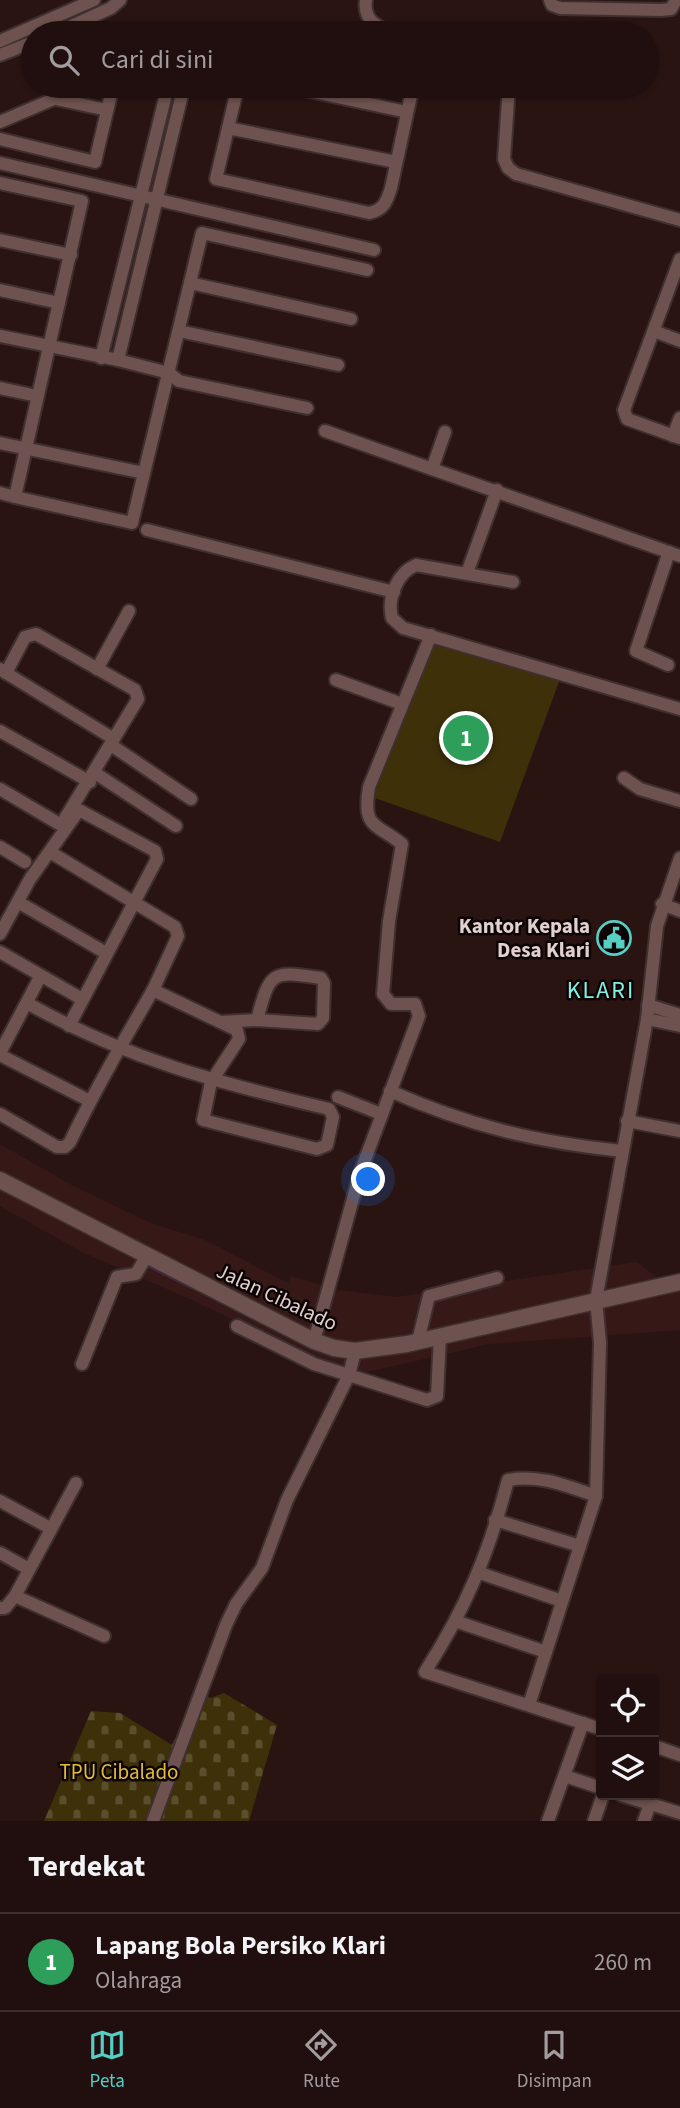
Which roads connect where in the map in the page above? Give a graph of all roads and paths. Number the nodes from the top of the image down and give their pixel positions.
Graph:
1 (94, 0) edge
2 (120, 0) edge
3 (366, 0) edge
4 (550, 0) edge
5 (676, 0) edge
6 (46, 21) edge
7 (82, 21) edge
8 (369, 21) edge
9 (21, 32) edge
10 (0, 41) edge
11 (21, 47) edge
12 (0, 55) edge
13 (110, 98) edge
14 (165, 98) edge
15 (181, 98) edge
16 (235, 98) edge
17 (342, 98) edge
18 (410, 98) edge
19 (508, 98) edge
20 (55, 99) joint
21 (107, 110) junction
22 (407, 112) junction
23 (0, 122) edge
24 (228, 128) junction
25 (0, 139) edge
26 (397, 162) junction
27 (0, 163) edge
28 (0, 183) edge
29 (141, 196) junction
30 (156, 200) junction
31 (680, 220) edge
32 (0, 240) edge
33 (374, 250) dead end
34 (71, 255) junction
35 (680, 259) edge
36 (367, 270) dead end
37 (677, 281) edge
38 (190, 283) junction
39 (0, 290) edge
40 (59, 303) junction
41 (351, 319) dead end
42 (179, 331) junction
43 (654, 331) junction
44 (0, 335) edge
45 (680, 341) edge
46 (48, 348) junction
47 (101, 359) junction
48 (118, 360) junction
49 (338, 365) dead end
50 (169, 373) junction
51 (0, 388) edge
52 (37, 396) junction
53 (307, 408) dead end
54 (680, 418) edge
55 (325, 431) dead end
56 (445, 432) dead end
57 (676, 437) edge
58 (0, 443) edge
59 (24, 448) junction
60 (432, 469) junction
61 (144, 473) junction
62 (496, 490) junction
63 (0, 493) edge
64 (15, 497) junction
65 (147, 530) dead end
66 (675, 554) edge
67 (467, 573) junction
68 (513, 582) dead end
69 (394, 592) junction
70 (128, 611) dead end
71 (430, 635) junction
72 (668, 665) dead end
73 (97, 669) junction
74 (3, 671) edge
75 (336, 680) dead end
76 (402, 704) junction
77 (680, 709) edge
78 (0, 731) edge
79 (113, 742) junction
80 (92, 778) junction
81 (624, 778) dead end
82 (0, 789) edge
83 (191, 799) dead end
84 (680, 801) edge
85 (176, 825) dead end
86 (0, 847) edge
87 (50, 852) junction
88 (680, 858) edge
89 (25, 862) dead end
90 (18, 902) junction
91 (662, 904) junction
92 (134, 905) junction
93 (680, 911) edge
94 (0, 933) edge
95 (0, 952) edge
96 (106, 953) junction
97 (40, 977) junction
98 (153, 989) junction
99 (82, 999) junction
100 (27, 1003) junction
101 (648, 1005) junction
102 (680, 1015) edge
103 (647, 1019) junction
104 (257, 1020) junction
105 (220, 1022) junction
106 (680, 1026) edge
107 (69, 1027) junction
108 (119, 1050) junction
109 (0, 1054) edge
110 (211, 1082) junction
111 (390, 1091) junction
112 (338, 1097) dead end
113 (90, 1101) junction
114 (0, 1114) edge
115 (380, 1114) junction
116 (627, 1121) junction
117 (680, 1131) edge
118 (622, 1151) junction
119 (0, 1180) edge
120 (144, 1263) junction
121 (497, 1278) dead end
122 (680, 1282) edge
123 (596, 1300) junction
124 (237, 1326) dead end
125 (314, 1341) junction
126 (418, 1341) junction
127 (441, 1345) junction
128 (352, 1363) junction
129 (82, 1364) dead end
130 (76, 1483) dead end
131 (596, 1496) junction
132 (0, 1501) edge
133 (495, 1520) junction
134 (50, 1528) junction
135 (580, 1546) junction
136 (0, 1553) edge
137 (29, 1569) junction
138 (480, 1573) junction
139 (15, 1596) junction
140 (562, 1601) junction
141 (0, 1608) edge
142 (458, 1622) junction
143 (104, 1636) dead end
144 (546, 1652) junction
145 (529, 1705) junction
146 (583, 1723) junction
147 (596, 1727) edge
148 (659, 1748) edge
149 (680, 1755) edge
150 (565, 1776) junction
151 (596, 1786) edge
152 (601, 1800) edge
153 (637, 1800) edge
154 (650, 1804) junction
155 (680, 1813) edge
156 (153, 1821) edge
157 (548, 1821) edge
158 (594, 1821) edge
159 (644, 1821) edge

1 - 6 street
2 - 7 street
3 - 8 street
4 - 5 street
9 - 10 street
11 - 12 street
13 - 21 street
14 - 29 street
15 - 30 street
16 - 24 street
17 - 22 street
18 - 22 street
19 - 31 street
20 - 21 street
20 - 23 street
21 - 25 street
22 - 26 street
24 - 26 street
24 - 26 street
27 - 29 street
28 - 34 street
29 - 30 street
29 - 47 street
30 - 33 street
30 - 48 street
32 - 34 street
34 - 40 street
35 - 37 street
36 - 38 street
37 - 43 street
38 - 41 street
38 - 42 street
39 - 40 street
40 - 46 street
42 - 49 street
42 - 50 street
43 - 45 street
43 - 57 street
44 - 46 street
46 - 47 street
46 - 52 street
47 - 48 street
48 - 50 street
50 - 53 street
50 - 61 street
51 - 52 street
52 - 59 street
54 - 57 street
55 - 60 street
56 - 60 street
58 - 59 street
59 - 61 street
59 - 64 street
60 - 62 street
61 - 64 street
62 - 66 street
62 - 67 street
63 - 64 street
65 - 69 street
66 - 72 street
67 - 68 street
67 - 69 street
69 - 71 street
70 - 73 street
71 - 76 street
71 - 77 street
73 - 74 street
73 - 79 street
74 - 79 street
75 - 76 street
76 - 111 street
78 - 80 street
79 - 80 street
79 - 83 street
80 - 82 street
80 - 85 street
81 - 84 street
86 - 89 street
87 - 90 street
87 - 92 street
87 - 92 street
88 - 91 street
90 - 94 street
90 - 96 street
91 - 93 street
91 - 101 street
92 - 96 street
92 - 98 street
95 - 97 street
96 - 99 street
97 - 99 street
97 - 100 street
98 - 105 street
98 - 108 street
99 - 107 street
100 - 107 street
100 - 109 street
101 - 102 street
101 - 103 street
103 - 106 street
103 - 116 street
104 - 104 street
104 - 105 street
105 - 110 street
107 - 108 street
108 - 110 street
108 - 113 street
109 - 113 street
110 - 110 street
111 - 115 street
111 - 118 street
112 - 115 street
113 - 114 street
115 - 125 street
116 - 117 street
116 - 118 street
118 - 123 street
119 - 120 street, Jalan Cibalado
120 - 125 street, Jalan Cibalado
120 - 129 street
121 - 126 street
122 - 123 street, Jalan Cibalado
123 - 127 street, Jalan Cibalado
123 - 131 street
124 - 128 street
125 - 128 street, Jalan Cibalado
126 - 127 street, Jalan Cibalado
126 - 128 street, Jalan Cibalado
127 - 128 street
128 - 156 street
130 - 134 street
131 - 133 street
131 - 135 street
132 - 134 street
133 - 135 street
133 - 138 street
134 - 137 street
135 - 140 street
136 - 137 street
137 - 139 street
138 - 140 street
138 - 142 street
139 - 141 street
139 - 143 street
140 - 144 street
142 - 144 street
142 - 145 street
144 - 145 street
145 - 146 street
146 - 147 street
146 - 150 street
148 - 149 street
150 - 151 street
150 - 157 street
152 - 158 street
153 - 154 street
154 - 155 street
154 - 159 street

